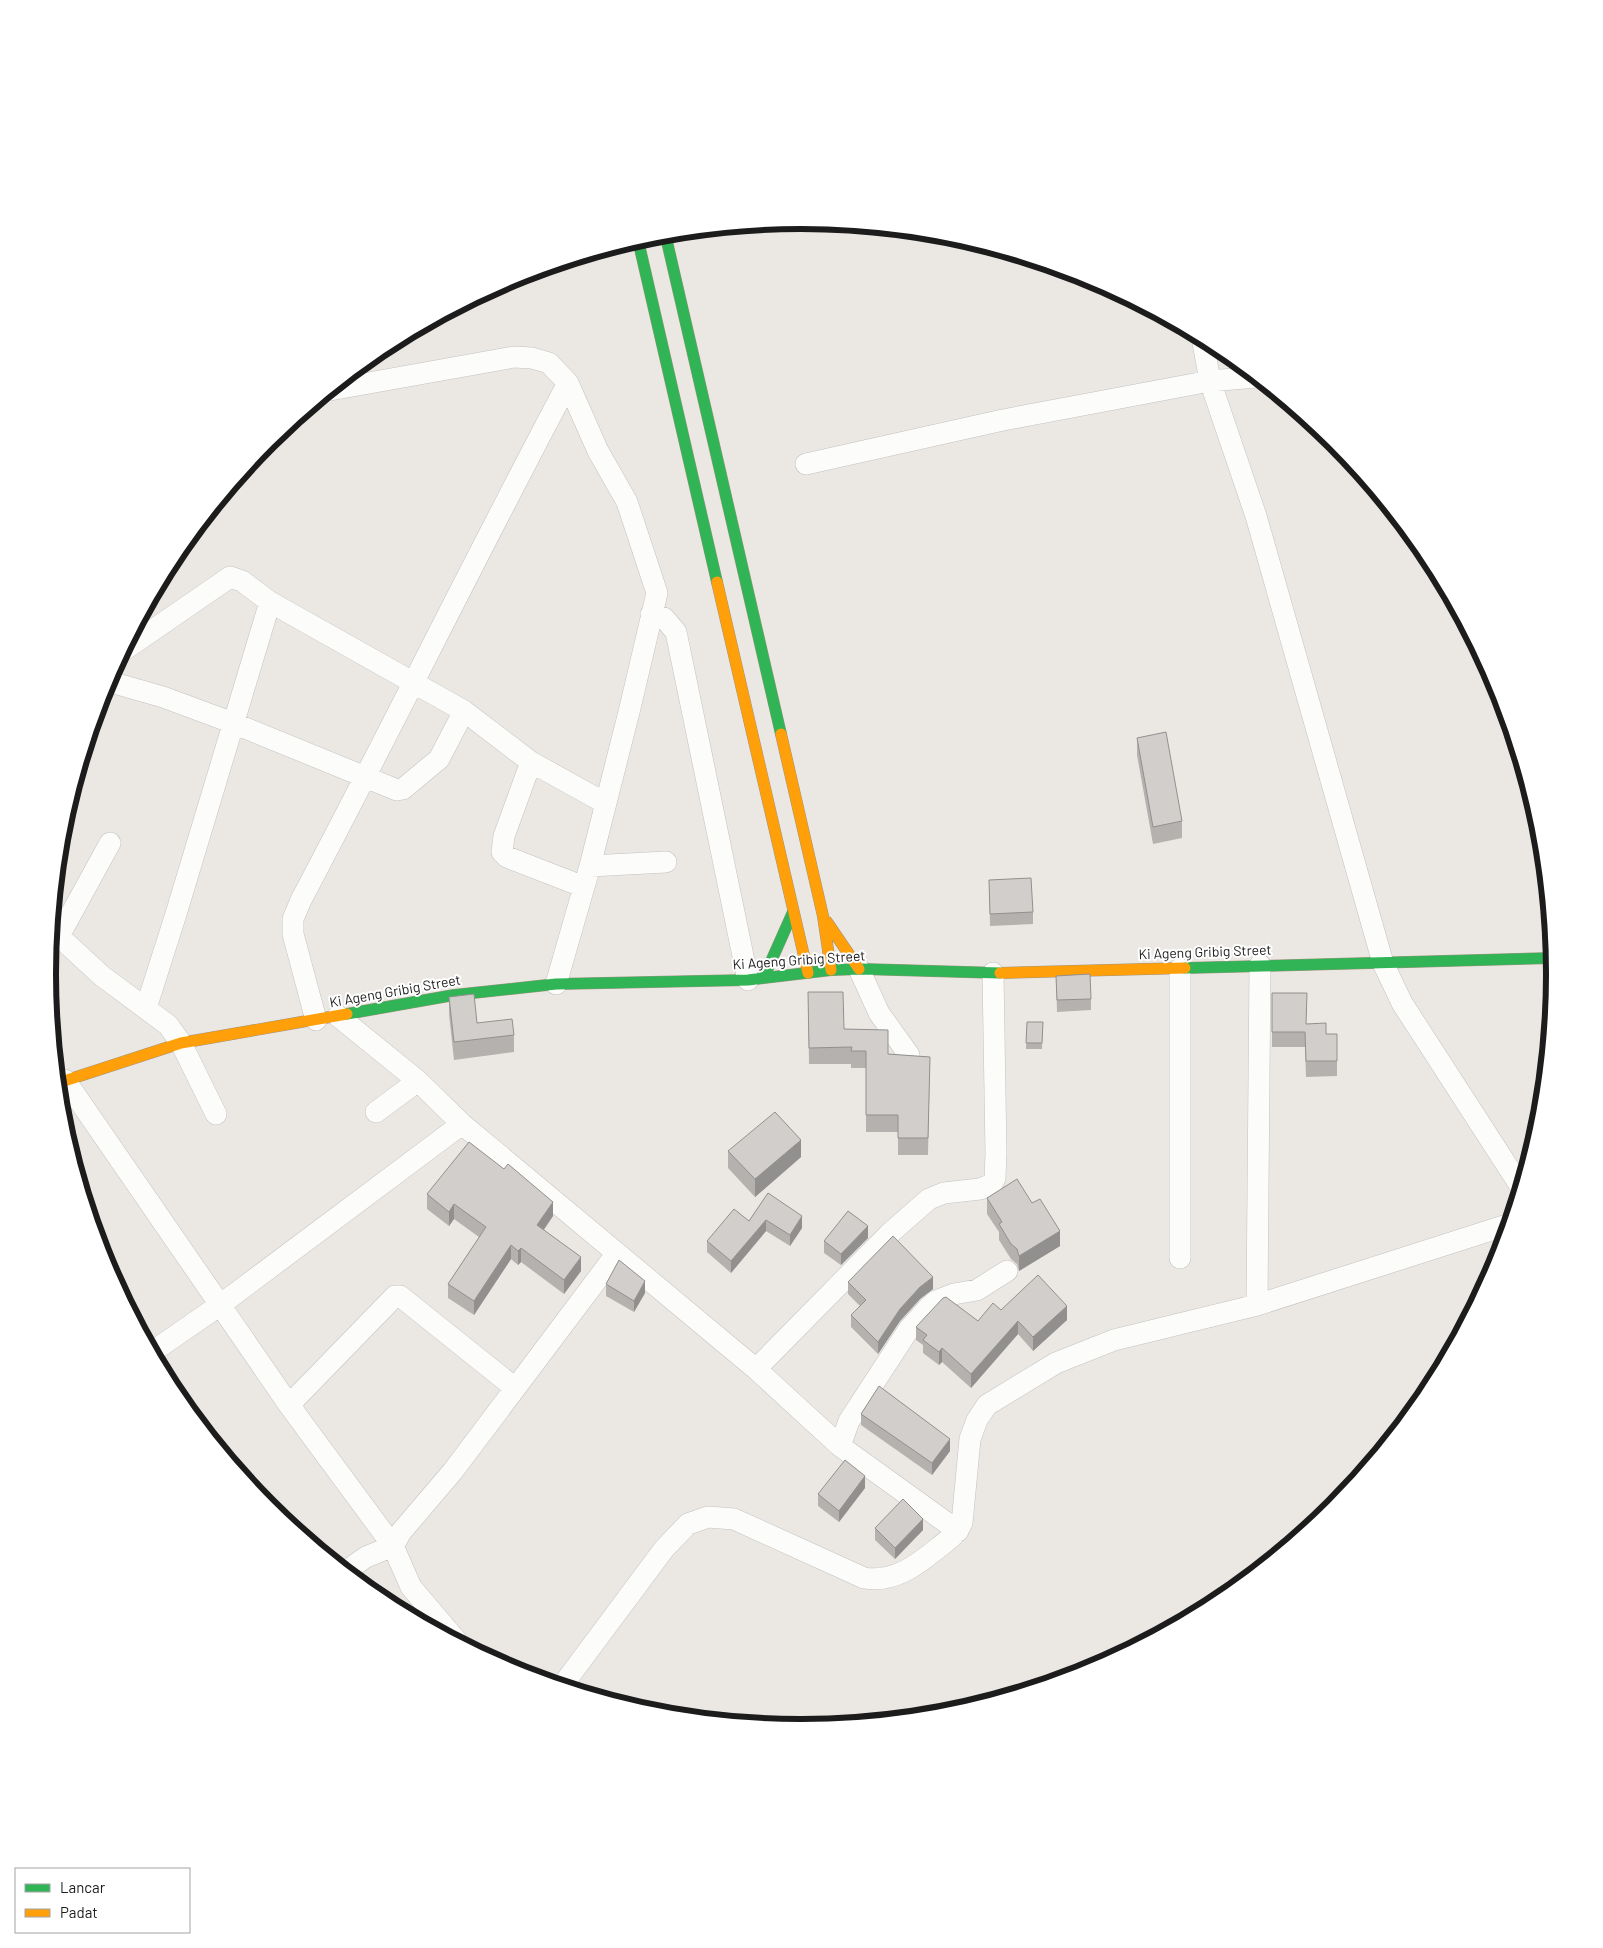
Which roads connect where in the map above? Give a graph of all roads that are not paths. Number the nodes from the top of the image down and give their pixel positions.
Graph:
1 (667, 241) edge
2 (640, 247) edge
3 (1204, 347) edge
4 (1248, 378) edge
5 (1210, 381) junction
6 (568, 383) junction
7 (342, 388) edge
8 (806, 464) dead end
9 (270, 602) junction
10 (651, 614) junction
11 (133, 644) edge
12 (115, 683) edge
13 (414, 683) junction
14 (464, 711) junction
15 (233, 723) junction
16 (531, 762) junction
17 (365, 778) junction
18 (605, 803) junction
19 (110, 843) dead end
20 (666, 862) dead end
21 (590, 866) junction
22 (584, 887) junction
23 (793, 912) junction
24 (823, 916) junction
25 (58, 930) edge
26 (58, 935) edge
27 (1546, 958) edge
28 (1383, 963) junction
29 (1260, 965) junction
30 (859, 969) junction
31 (1180, 969) junction
32 (831, 970) junction
33 (808, 973) junction
34 (993, 973) junction
35 (756, 979) junction
36 (556, 984) junction
37 (146, 1008) junction
38 (338, 1016) junction
39 (316, 1020) junction
40 (181, 1043) junction
41 (909, 1055) edge
42 (65, 1080) edge
43 (418, 1081) junction
44 (65, 1086) edge
45 (376, 1112) dead end
46 (216, 1114) dead end
47 (462, 1124) junction
48 (1517, 1181) edge
49 (1502, 1226) edge
50 (617, 1253) junction
51 (1180, 1258) dead end
52 (1007, 1271) dead end
53 (220, 1305) junction
54 (1257, 1305) junction
55 (157, 1349) edge
56 (756, 1369) junction
57 (515, 1388) junction
58 (289, 1405) junction
59 (840, 1446) junction
60 (958, 1531) junction
61 (393, 1546) junction
62 (351, 1567) edge
63 (446, 1628) edge
64 (566, 1681) edge

1 - 24 main road
2 - 23 main road
3 - 5 street
4 - 5 street
5 - 8 street
5 - 28 street
6 - 7 street
6 - 10 street
6 - 13 street
9 - 11 street
9 - 13 street
9 - 15 street
10 - 18 street
10 - 35 street
12 - 15 street
13 - 14 street
13 - 17 street
14 - 16 street
14 - 17 street
15 - 17 street
15 - 37 street
16 - 18 street
16 - 22 street
17 - 39 street
18 - 21 street
19 - 25 street
20 - 21 street
21 - 22 street
22 - 36 street
23 - 33 main road
23 - 35 main road
24 - 30 main road
24 - 32 main road
26 - 37 street
27 - 28 main road, Ki Ageng Gribig Street
28 - 29 main road, Ki Ageng Gribig Street
28 - 48 street
29 - 31 main road, Ki Ageng Gribig Street
29 - 54 street
30 - 32 main road, Ki Ageng Gribig Street
30 - 34 main road, Ki Ageng Gribig Street
30 - 41 street
31 - 34 main road, Ki Ageng Gribig Street
31 - 51 street
32 - 33 main road, Ki Ageng Gribig Street
33 - 35 main road, Ki Ageng Gribig Street
34 - 56 street
35 - 36 main road, Ki Ageng Gribig Street
36 - 38 main road, Ki Ageng Gribig Street
37 - 40 street
38 - 39 main road, Ki Ageng Gribig Street
38 - 43 street
39 - 40 main road, Ki Ageng Gribig Street
40 - 42 main road, Ki Ageng Gribig Street
40 - 46 street
43 - 45 street
43 - 47 street
44 - 53 street
47 - 50 street
47 - 53 street
49 - 54 street
50 - 56 street
50 - 57 street
52 - 59 street
53 - 55 street
53 - 58 street
54 - 60 street
56 - 59 street
57 - 58 street
57 - 61 street
58 - 61 street
59 - 60 street
60 - 64 street
61 - 62 street
61 - 63 street

